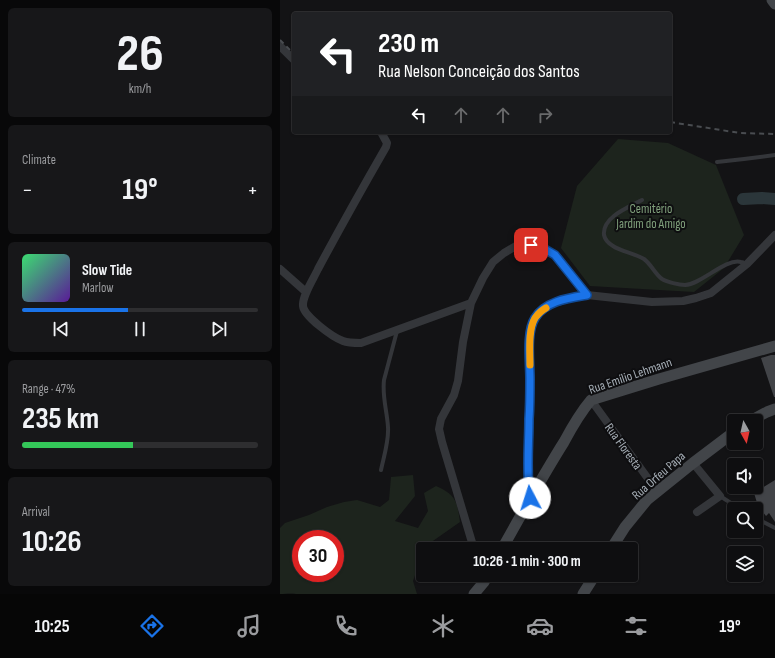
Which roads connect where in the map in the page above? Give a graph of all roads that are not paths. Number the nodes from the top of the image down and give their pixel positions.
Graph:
1 (772, 0) edge
2 (775, 4) edge
3 (280, 46) edge
4 (292, 58) edge
5 (382, 134) edge
6 (775, 155) edge
7 (717, 162) dead end
8 (642, 200) dead end
9 (775, 235) edge
10 (746, 264) junction
11 (280, 269) edge
12 (306, 292) junction
13 (587, 295) junction
14 (471, 303) junction
15 (397, 330) junction
16 (775, 346) edge
17 (591, 400) junction
18 (775, 409) edge
19 (763, 414) edge
20 (727, 437) edge
21 (693, 463) junction
22 (381, 470) dead end
23 (657, 491) junction
24 (720, 496) junction
25 (530, 498) junction
26 (729, 502) edge
27 (697, 512) dead end
28 (763, 522) edge
29 (775, 528) edge
30 (472, 542) edge
31 (506, 542) edge
32 (615, 542) edge
33 (482, 582) edge
34 (591, 582) edge
35 (474, 594) edge
36 (583, 594) edge

1 - 2 street
3 - 4 street
5 - 12 street
6 - 7 lane
8 - 10 lane
9 - 10 street
10 - 13 street
11 - 12 street
12 - 15 street
13 - 14 street
13 - 25 street
14 - 15 street
14 - 30 street
15 - 22 lane
16 - 17 street, Rua Emílio Lehmann
17 - 23 street, Rua Floresta
17 - 25 street, Rua Emílio Lehmann
18 - 19 street
20 - 21 street, Rua Orfeu Papa
21 - 23 street, Rua Orfeu Papa
21 - 24 street
23 - 32 street, Rua Orfeu Papa
24 - 26 lane
24 - 27 street
25 - 31 street, Rua Emílio Lehmann
28 - 29 lane
33 - 35 street
34 - 36 street

